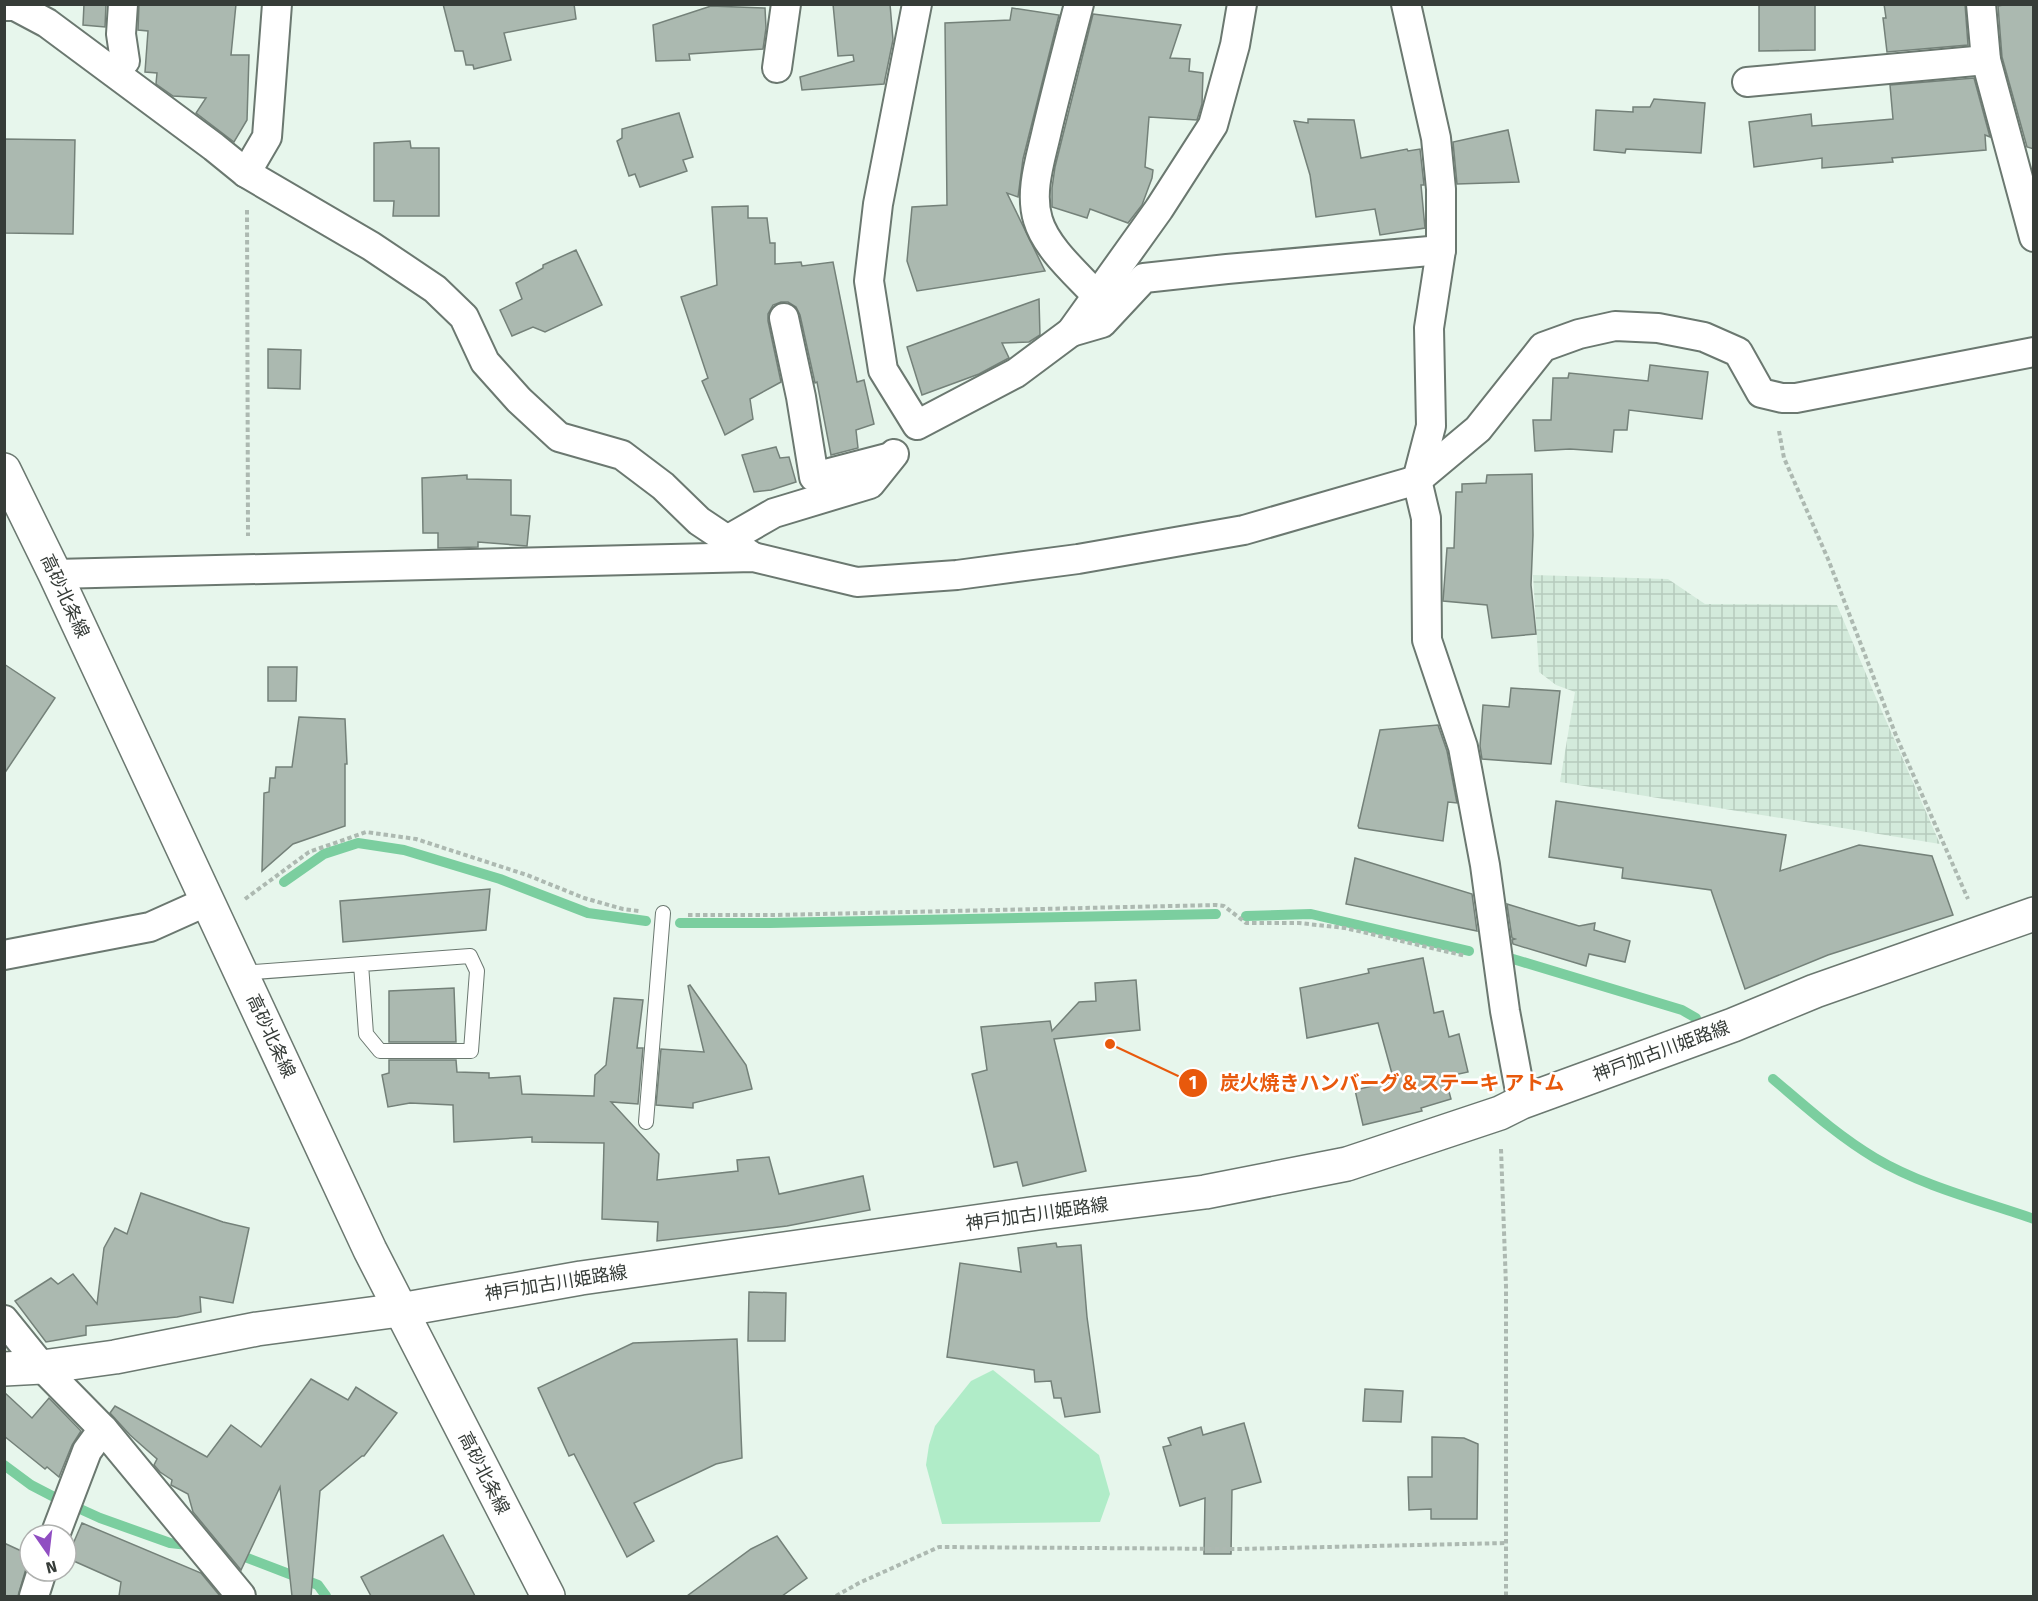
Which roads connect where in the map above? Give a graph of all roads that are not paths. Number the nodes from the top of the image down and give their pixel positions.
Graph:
1 (123, 4) edge
2 (277, 4) edge
3 (786, 4) edge
4 (917, 4) edge
5 (1079, 4) edge
6 (1242, 4) edge
7 (1406, 4) edge
8 (1982, 4) edge
9 (4, 6) edge
10 (1986, 60) junction
11 (125, 61) dead end
12 (777, 68) dead end
13 (1748, 82) dead end
14 (246, 173) junction
15 (2034, 237) edge
16 (1440, 250) junction
17 (1097, 296) junction
18 (784, 318) dead end
19 (1071, 332) junction
20 (2034, 352) edge
21 (917, 425) junction
22 (891, 457) junction
23 (4, 470) edge
24 (1418, 480) junction
25 (727, 540) junction
26 (753, 557) junction
27 (55, 574) junction
28 (212, 910) junction
29 (663, 913) road end
30 (2034, 914) edge
31 (4, 955) edge
32 (361, 964) junction
33 (242, 974) junction
34 (1511, 1108) junction
35 (646, 1122) dead end
36 (400, 1310) junction
37 (4, 1320) edge
38 (42, 1367) junction
39 (4, 1369) edge
40 (102, 1430) junction
41 (64, 1513) edge
42 (242, 1596) edge
43 (548, 1596) edge

1 - 11 street
2 - 14 street
3 - 12 street
4 - 21 street
5 - 17 street
6 - 17 street
7 - 16 street
8 - 10 street
9 - 14 street
10 - 13 street
10 - 15 street
14 - 25 street
16 - 19 street
16 - 24 street
17 - 19 street
18 - 22 street
19 - 21 street
20 - 24 street
21 - 22 street
22 - 25 street
23 - 27 main road, 高砂北条線
24 - 26 street
24 - 34 street
25 - 26 street
26 - 27 street
27 - 28 main road, 高砂北条線
28 - 31 street
28 - 33 main road, 高砂北条線
29 - 35 lane
30 - 34 main road, 神戸加古川姫路線
32 - 32 lane
32 - 33 lane
33 - 36 main road, 高砂北条線
34 - 36 main road, 神戸加古川姫路線
36 - 38 main road, 神戸加古川姫路線
36 - 43 main road, 高砂北条線
37 - 38 street
38 - 39 main road, 神戸加古川姫路線
38 - 40 street
40 - 41 street
40 - 42 street

